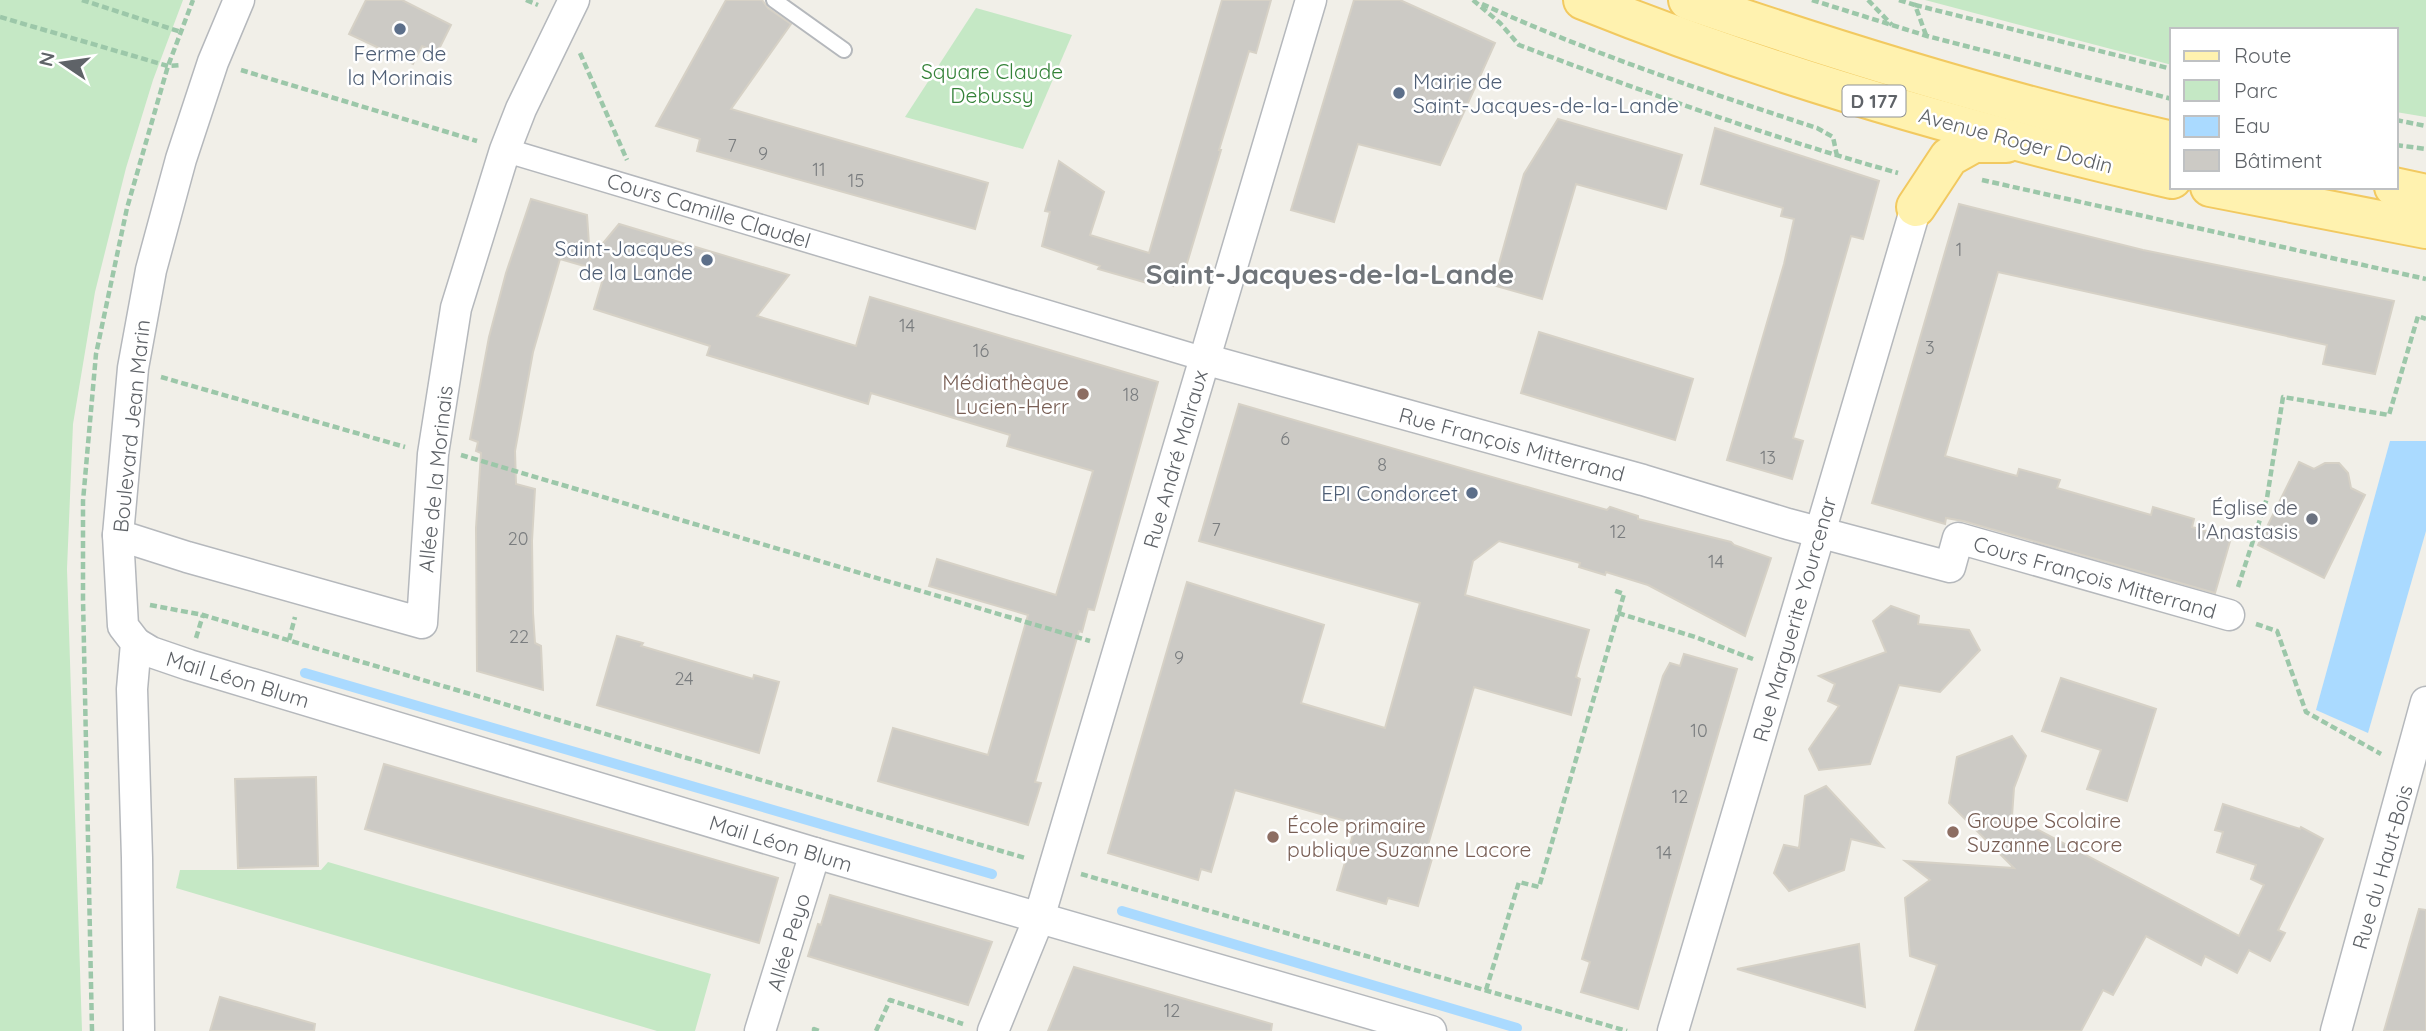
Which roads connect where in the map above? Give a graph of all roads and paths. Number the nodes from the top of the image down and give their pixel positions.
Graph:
1 (82, 0) edge
2 (193, 0) edge
3 (239, 0) edge
4 (774, 0) edge
5 (1311, 0) edge
6 (1583, 0) edge
7 (1688, 0) edge
8 (1812, 0) edge
9 (1868, 0) edge
10 (1899, 0) edge
11 (1475, 1) edge
12 (1915, 5) junction
13 (570, 9) edge
14 (0, 17) edge
15 (1892, 26) junction
16 (181, 32) junction
17 (1927, 36) junction
18 (844, 50) dead end
19 (214, 62) junction
20 (2170, 69) edge
21 (2170, 98) edge
22 (2398, 120) edge
23 (2426, 126) edge
24 (2170, 141) edge
25 (2023, 143) junction
26 (2398, 145) edge
27 (505, 149) junction
28 (2426, 149) edge
29 (1837, 156) dead end
30 (2170, 179) edge
31 (2398, 188) edge
32 (640, 189) junction
33 (2220, 189) edge
34 (2426, 194) edge
35 (1916, 207) joint
36 (2426, 229) edge
37 (2426, 318) edge
38 (96, 354) dead end
39 (1204, 359) junction
40 (133, 368) junction
41 (434, 451) junction
42 (1819, 533) junction
43 (118, 535) junction
44 (1613, 590) dead end
45 (83, 599) dead end
46 (121, 599) junction
47 (1618, 613) junction
48 (2229, 615) junction
49 (136, 643) junction
50 (1118, 650) junction
51 (1779, 670) junction
52 (2426, 704) edge
53 (2409, 770) junction
54 (816, 853) junction
55 (1054, 867) junction
56 (1039, 918) junction
57 (1486, 990) junction
58 (983, 1029) edge
59 (139, 1031) edge
60 (760, 1031) edge
61 (814, 1031) edge
62 (819, 1031) edge
63 (876, 1031) edge
64 (1431, 1031) edge
65 (1627, 1031) edge
66 (1673, 1031) edge
67 (2336, 1031) edge

1 - 16 path
2 - 16 path
3 - 19 street, Boulevard Jean Marin
4 - 18 lane
5 - 39 street, Rue André Malraux
6 - 25 main road, Avenue Roger Dodin / D 177
7 - 24 main road, Avenue Roger Dodin / D 177
8 - 15 path
9 - 15 path
10 - 12 path
11 - 29 path
12 - 17 path
12 - 20 path
13 - 27 street, Allée de la Morinais
13 - 32 path
14 - 16 path
15 - 17 path
17 - 21 path
19 - 27 path
19 - 40 street, Boulevard Jean Marin
22 - 23 path
25 - 30 main road, Avenue Roger Dodin / D 177
25 - 35 main road
26 - 28 path
27 - 32 street, Cours Camille Claudel
27 - 41 street, Allée de la Morinais
31 - 34 main road
32 - 39 street, Cours Camille Claudel
33 - 36 main road
35 - 42 street, Rue Marguerite Yourcenar
37 - 48 path
38 - 40 path
39 - 42 street, Rue François Mitterrand
39 - 50 street, Rue André Malraux
40 - 41 path
40 - 43 street, Boulevard Jean Marin
41 - 43 street, Allée de la Morinais
41 - 50 path
42 - 48 street, Cours François Mitterrand
42 - 51 street, Rue Marguerite Yourcenar
43 - 46 street, Boulevard Jean Marin
44 - 47 path
45 - 46 path
46 - 49 street, Boulevard Jean Marin
46 - 55 path
47 - 51 path
47 - 57 path
48 - 53 path
49 - 54 street, Mail Léon Blum
49 - 59 street, Boulevard Jean Marin
50 - 55 street, Rue André Malraux
51 - 66 street, Rue Marguerite Yourcenar
52 - 53 street, Rue du Haut-Bois
53 - 67 street, Rue du Haut-Bois
54 - 56 street, Mail Léon Blum
54 - 60 street, Allée Peyo
55 - 56 street, Rue André Malraux
55 - 57 path
56 - 58 street, Rue André Malraux
56 - 64 street, Mail Léon Blum
57 - 65 path
58 - 63 path
61 - 62 path

